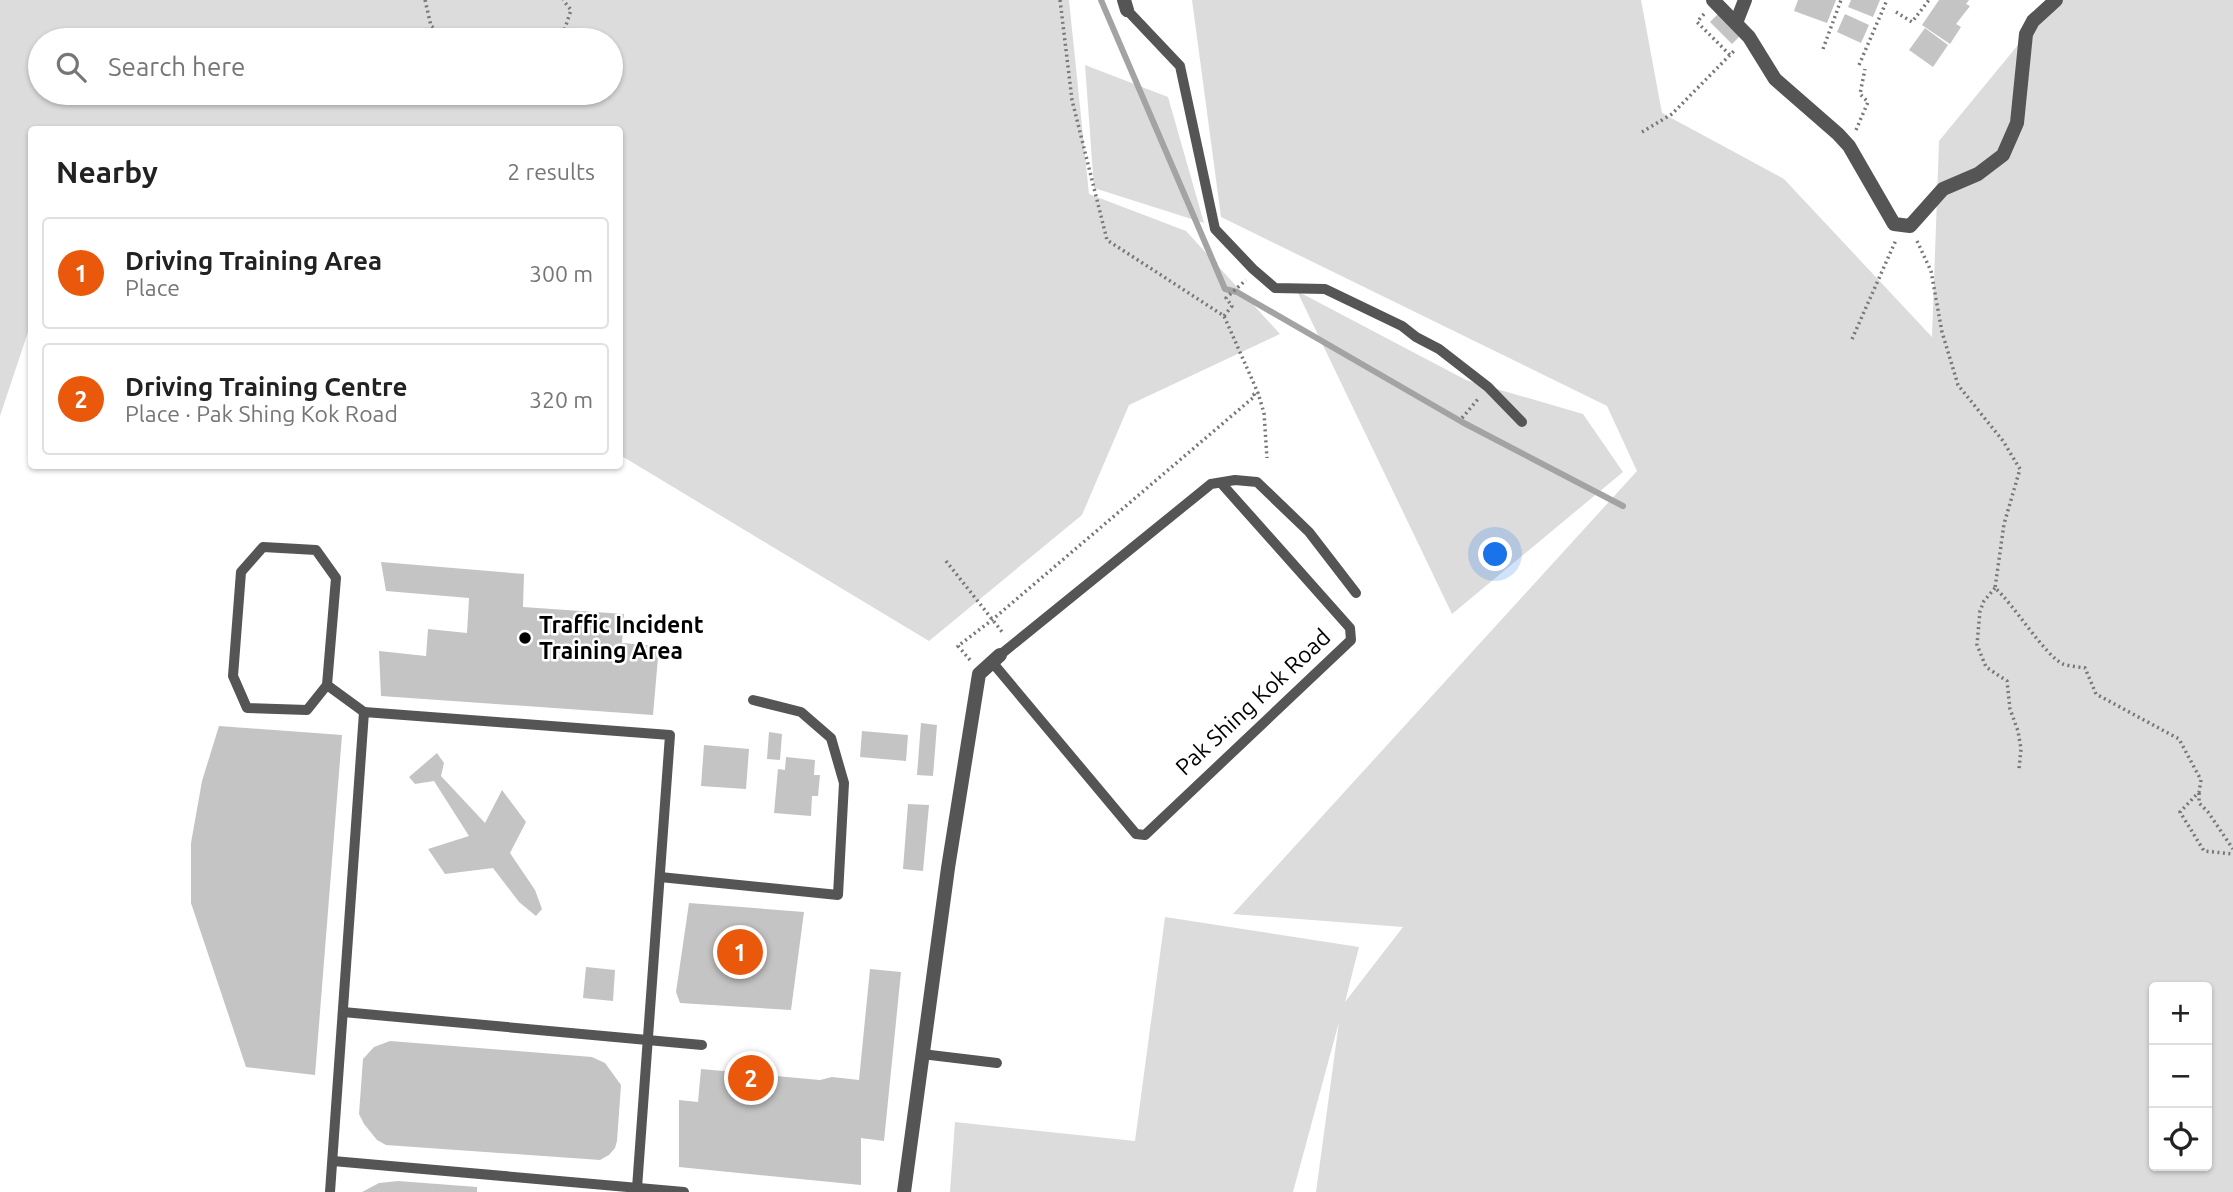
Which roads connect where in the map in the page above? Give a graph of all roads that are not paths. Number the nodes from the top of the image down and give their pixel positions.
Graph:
1 (1745, 0) edge
2 (2056, 0) edge
3 (1714, 1) edge
4 (1125, 5) edge
5 (1736, 23) junction
6 (1522, 422) dead end
7 (1221, 483) junction
8 (1356, 593) dead end
9 (991, 663) junction
10 (327, 685) junction
11 (752, 701) dead end
12 (364, 712) junction
13 (660, 877) junction
14 (343, 1012) junction
15 (648, 1039) junction
16 (702, 1045) dead end
17 (922, 1054) junction
18 (997, 1063) dead end
19 (332, 1161) junction
20 (637, 1188) junction
21 (330, 1192) edge
22 (684, 1192) edge
23 (904, 1192) edge

1 - 5 street
2 - 5 street
3 - 5 street
4 - 6 lane
7 - 8 lane
7 - 9 lane
7 - 9 lane, Pak Shing Kok Road
9 - 17 street
10 - 10 lane
10 - 12 lane
11 - 13 lane
12 - 13 lane
12 - 14 lane
13 - 15 lane
14 - 15 lane
14 - 19 lane
15 - 16 lane
15 - 20 lane
17 - 18 lane
17 - 23 street
19 - 20 lane
19 - 21 lane
20 - 22 lane

